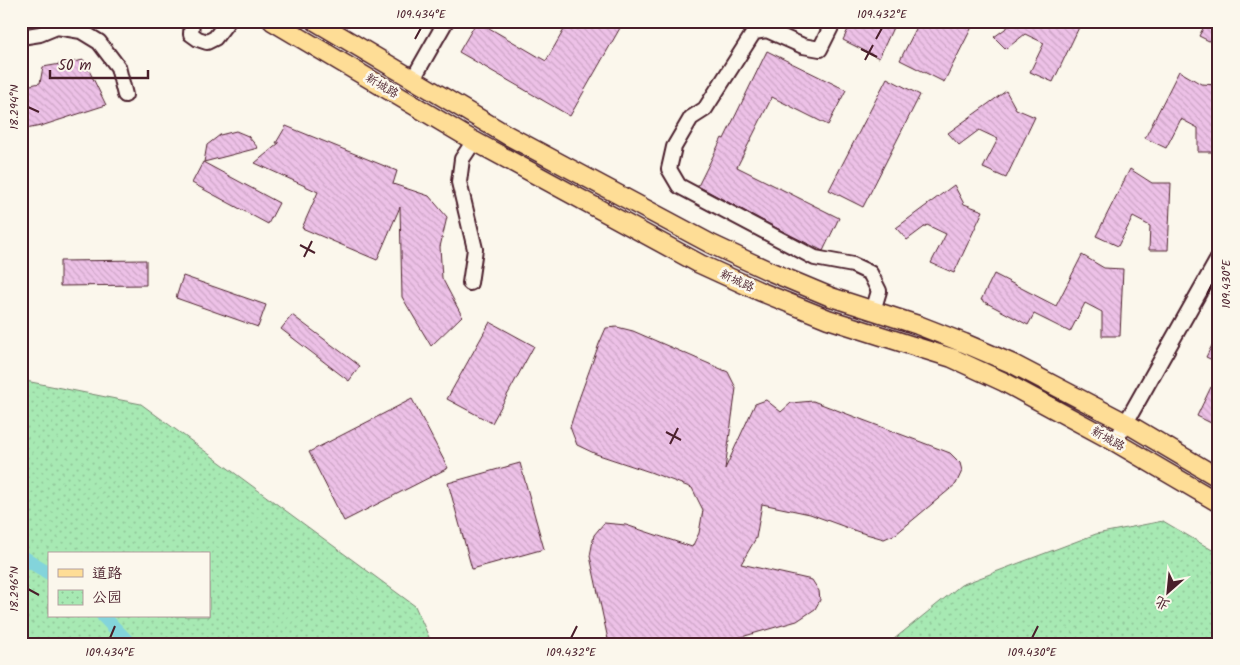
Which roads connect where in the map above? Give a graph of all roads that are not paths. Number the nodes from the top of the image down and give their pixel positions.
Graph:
1 (192, 21) edge
2 (228, 21) edge
3 (272, 21) edge
4 (314, 21) edge
5 (446, 21) edge
6 (834, 21) edge
7 (21, 37) edge
8 (413, 79) junction
9 (125, 95) dead end
10 (474, 140) junction
11 (1219, 257) edge
12 (470, 283) dead end
13 (873, 311) junction
14 (1126, 423) junction
15 (1115, 442) junction
16 (1219, 478) edge
17 (1219, 503) edge

1 - 2 street
3 - 10 main road, 新城路
4 - 8 main road, 新城路
5 - 8 street
6 - 13 street
7 - 9 street
8 - 13 main road, 新城路
10 - 12 street
10 - 15 main road, 新城路
11 - 14 street
13 - 14 main road, 新城路
14 - 15 street
14 - 16 main road, 新城路
15 - 17 main road, 新城路

